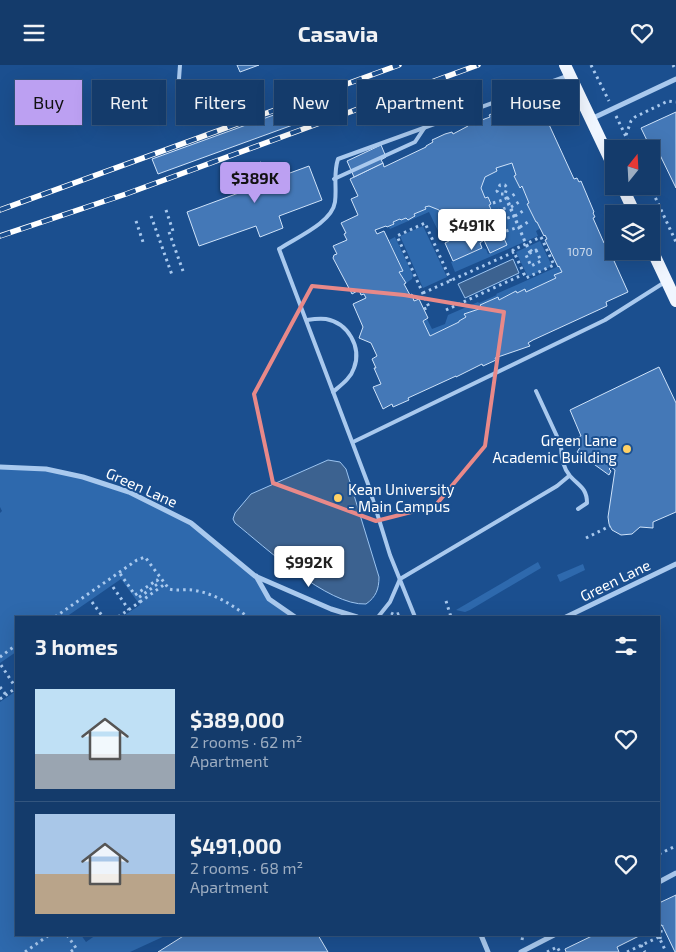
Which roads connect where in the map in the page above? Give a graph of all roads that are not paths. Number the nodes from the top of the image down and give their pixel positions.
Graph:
1 (180, 65) edge
2 (567, 70) edge
3 (676, 79) edge
4 (179, 80) edge
5 (590, 119) junction
6 (425, 127) junction
7 (605, 150) edge
8 (334, 179) junction
9 (657, 260) edge
10 (667, 281) junction
11 (676, 301) edge
12 (307, 320) junction
13 (536, 391) dead end
14 (334, 392) junction
15 (353, 442) junction
16 (0, 467) edge
17 (570, 476) junction
18 (578, 509) dead end
19 (676, 564) edge
20 (255, 576) junction
21 (400, 579) junction
22 (294, 616) edge
23 (354, 616) edge
24 (379, 616) edge
25 (415, 616) edge
26 (568, 616) edge
27 (676, 873) edge
28 (660, 881) edge
29 (481, 936) edge
30 (552, 936) edge
31 (488, 952) edge
32 (521, 952) edge

1 - 4 lane
2 - 5 main road
2 - 6 lane
3 - 5 street
5 - 7 main road
6 - 8 lane
6 - 8 lane
8 - 12 lane
9 - 10 main road
10 - 11 main road
10 - 15 lane
12 - 14 lane
12 - 14 lane
13 - 17 lane
14 - 15 lane
15 - 21 lane
16 - 20 street, Green Lane
17 - 18 lane
17 - 21 lane
19 - 26 street, Green Lane
20 - 22 street, Green Lane
20 - 23 street, Green Lane
21 - 24 lane
21 - 25 lane
27 - 28 street
29 - 31 street
30 - 32 street

